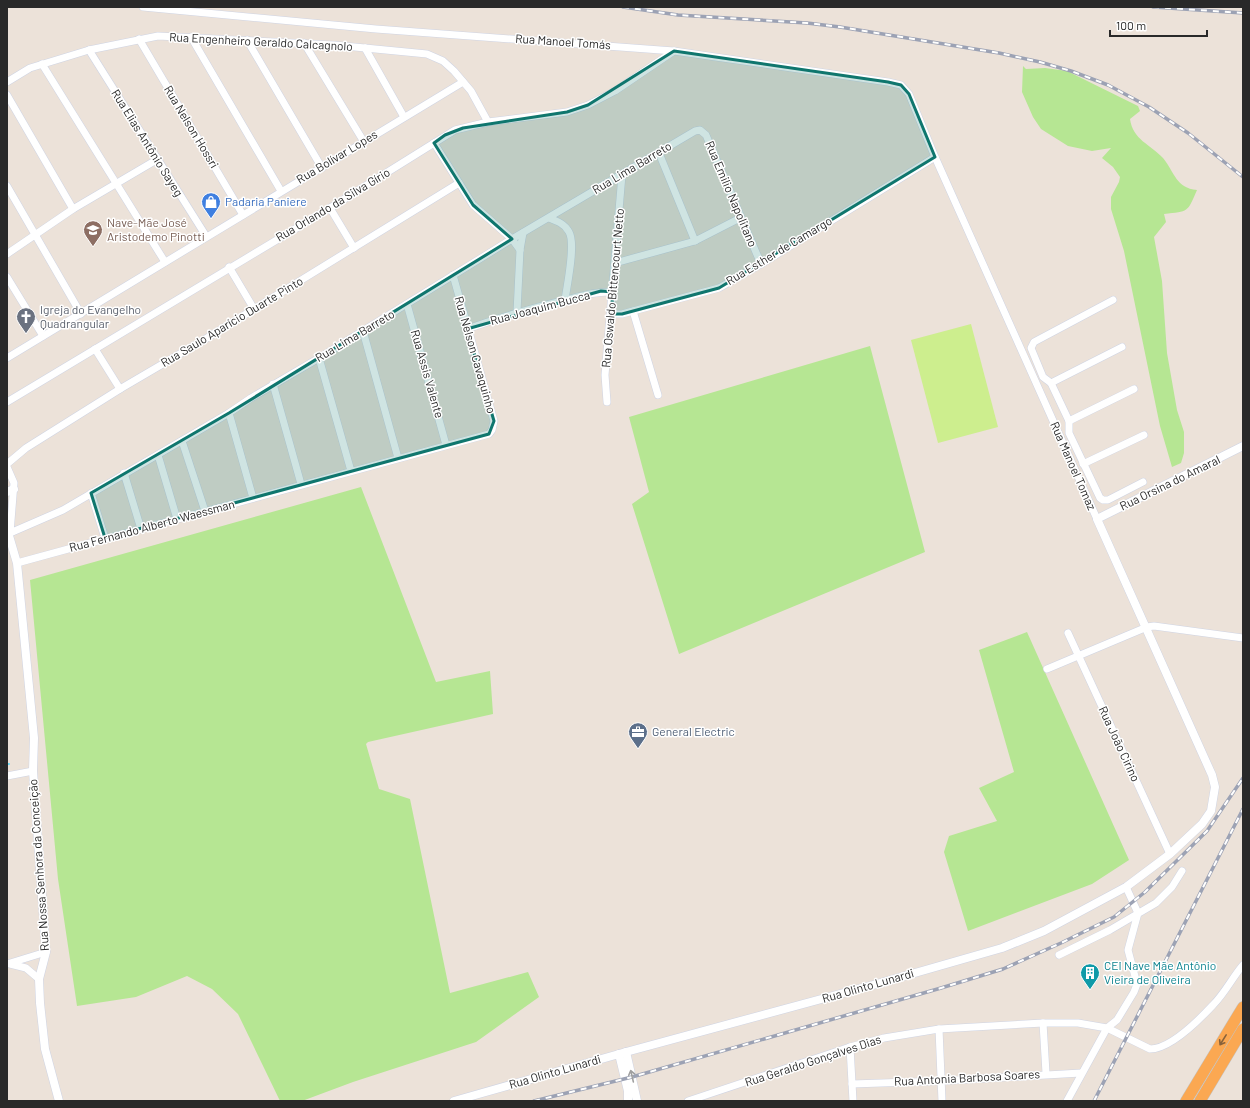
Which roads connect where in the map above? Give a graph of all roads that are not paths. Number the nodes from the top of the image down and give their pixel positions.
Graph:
1 (144, 7) edge
2 (191, 37) junction
3 (139, 39) junction
4 (247, 40) junction
5 (304, 43) junction
6 (365, 48) junction
7 (88, 50) junction
8 (674, 51) junction
9 (42, 64) junction
10 (7, 82) edge
11 (463, 82) junction
12 (7, 95) edge
13 (404, 117) junction
14 (488, 122) junction
15 (695, 131) joint
16 (364, 142) junction
17 (434, 143) junction
18 (659, 153) junction
19 (935, 157) junction
20 (158, 160) junction
21 (322, 168) junction
22 (622, 175) junction
23 (459, 184) junction
24 (117, 185) junction
25 (7, 186) edge
26 (281, 191) junction
27 (330, 208) junction
28 (73, 209) junction
29 (557, 213) junction
30 (243, 215) junction
31 (549, 218) junction
32 (740, 218) junction
33 (559, 222) junction
34 (523, 233) junction
35 (36, 234) junction
36 (206, 236) junction
37 (512, 239) junction
38 (695, 241) junction
39 (354, 248) junction
40 (520, 250) junction
41 (7, 254) edge
42 (165, 262) junction
43 (615, 263) junction
44 (760, 264) junction
45 (230, 266) junction
46 (453, 275) junction
47 (7, 277) edge
48 (613, 292) junction
49 (565, 300) junction
50 (1113, 300) dead end
51 (407, 304) junction
52 (254, 310) junction
53 (517, 312) junction
54 (633, 312) junction
55 (81, 314) junction
56 (611, 314) junction
57 (467, 329) junction
58 (363, 331) junction
59 (43, 336) junction
60 (1122, 347) dead end
61 (95, 349) junction
62 (7, 358) edge
63 (319, 358) junction
64 (1052, 383) junction
65 (273, 384) junction
66 (120, 389) junction
67 (1134, 389) dead end
68 (658, 395) dead end
69 (7, 402) edge
70 (607, 402) dead end
71 (1064, 412) junction
72 (230, 413) junction
73 (1051, 417) junction
74 (1069, 421) junction
75 (489, 434) joint
76 (1144, 435) dead end
77 (182, 441) junction
78 (446, 445) junction
79 (1243, 446) edge
80 (158, 455) junction
81 (398, 458) junction
82 (7, 464) edge
83 (1083, 464) junction
84 (7, 467) edge
85 (351, 471) junction
86 (124, 473) junction
87 (1143, 482) dead end
88 (301, 484) junction
89 (10, 491) edge
90 (91, 493) junction
91 (253, 498) junction
92 (205, 511) junction
93 (177, 518) junction
94 (1097, 519) junction
95 (141, 529) junction
96 (8, 531) edge
97 (105, 538) junction
98 (17, 563) junction
99 (1147, 627) junction
100 (1068, 633) dead end
101 (1243, 638) edge
102 (1078, 656) junction
103 (1047, 669) dead end
104 (33, 771) junction
105 (1212, 775) joint
106 (7, 776) edge
107 (1170, 854) junction
108 (1182, 871) dead end
109 (1126, 887) junction
110 (1138, 913) junction
111 (46, 952) junction
112 (1059, 954) dead end
113 (8, 964) edge
114 (1243, 965) edge
115 (39, 979) junction
116 (1243, 1007) edge
117 (1043, 1023) junction
118 (1107, 1028) junction
119 (939, 1029) junction
120 (1243, 1029) edge
121 (1243, 1034) edge
122 (1234, 1044) junction
123 (850, 1047) junction
124 (623, 1053) junction
125 (1081, 1072) junction
126 (1046, 1074) junction
127 (940, 1081) junction
128 (852, 1084) junction
129 (59, 1101) edge
130 (454, 1101) edge
131 (628, 1101) edge
132 (637, 1101) edge
133 (688, 1101) edge
134 (853, 1101) edge
135 (942, 1101) edge
136 (1067, 1101) edge
137 (1186, 1101) edge
138 (1200, 1101) edge

1 - 8 street, Rua Manoel Tomás
2 - 3 street, Rua Engenheiro Geraldo Calcagnolo
2 - 4 street, Rua Engenheiro Geraldo Calcagnolo
2 - 26 street
3 - 7 street, Rua Engenheiro Geraldo Calcagnolo
3 - 30 street, Rua Nelson Hossri
4 - 5 street, Rua Engenheiro Geraldo Calcagnolo
4 - 21 street
5 - 6 street, Rua Engenheiro Geraldo Calcagnolo
5 - 16 street
6 - 11 street, Rua Engenheiro Geraldo Calcagnolo
6 - 13 street
7 - 9 street, Rua Engenheiro Geraldo Calcagnolo
7 - 20 street, Rua Elias Antônio Sayeg
8 - 14 street, Rua Orlando da Silva Gírio
8 - 19 street, Rua Manoel Tomás
9 - 10 street, Rua Engenheiro Geraldo Calcagnolo
9 - 24 street
11 - 13 street, Rua Bolívar Lopes
11 - 14 street, Rua Engenheiro Geraldo Calcagnolo
12 - 28 street
13 - 16 street, Rua Bolívar Lopes
14 - 17 street, Rua Orlando da Silva Gírio
15 - 18 street, Rua Lima Barreto
15 - 32 street, Rua Emilio Napolitano
16 - 21 street, Rua Bolívar Lopes
17 - 23 street
17 - 27 street, Rua Orlando da Silva Gírio
18 - 22 street, Rua Lima Barreto
18 - 38 street
19 - 44 street, Rua Esther de Camargo
19 - 73 street, Rua Manoel Tomaz
20 - 24 street
20 - 36 street, Rua Elias Antônio Sayeg
21 - 26 street, Rua Bolívar Lopes
22 - 29 street, Rua Lima Barreto
22 - 43 street, Rua Oswaldo Bittencourt Netto
23 - 37 street
23 - 39 street, Rua Saulo Aparício Duarte Pinto
24 - 28 street
24 - 42 street
25 - 35 street
26 - 30 street, Rua Bolívar Lopes
27 - 39 street
27 - 45 street, Rua Orlando da Silva Gírio
28 - 35 street
29 - 31 street, Rua Lima Barreto
29 - 33 street
30 - 36 street, Rua Bolívar Lopes
31 - 33 street
31 - 34 street, Rua Lima Barreto
32 - 38 street
32 - 44 street, Rua Emilio Napolitano
33 - 49 street
34 - 37 street, Rua Lima Barreto
34 - 40 street
35 - 41 street
35 - 55 street
36 - 42 street, Rua Bolívar Lopes
37 - 40 street
37 - 46 street, Rua Lima Barreto
38 - 43 street
39 - 52 street, Rua Saulo Aparício Duarte Pinto
40 - 53 street
42 - 55 street, Rua Bolívar Lopes
43 - 48 street, Rua Oswaldo Bittencourt Netto
44 - 54 street, Rua Esther de Camargo
45 - 52 street
45 - 61 street, Rua Orlando da Silva Gírio
46 - 51 street, Rua Lima Barreto
46 - 57 street, Rua Nelson Cavaquinho
47 - 59 street
48 - 49 street, Rua Joaquim Bucca
48 - 56 street, Rua Oswaldo Bittencourt Netto
49 - 53 street, Rua Joaquim Bucca
50 - 64 street
51 - 58 street, Rua Lima Barreto
51 - 78 street, Rua Assis Valente
52 - 66 street, Rua Saulo Aparício Duarte Pinto
53 - 57 street, Rua Joaquim Bucca
54 - 56 street, Rua Esther de Camargo
54 - 68 street
55 - 59 street, Rua Bolívar Lopes
56 - 70 street, Rua Oswaldo Bittencourt Netto
57 - 75 street, Rua Nelson Cavaquinho
58 - 63 street, Rua Lima Barreto
58 - 81 street
59 - 62 street, Rua Bolívar Lopes
60 - 64 street
61 - 66 street
61 - 69 street, Rua Orlando da Silva Gírio
63 - 65 street, Rua Lima Barreto
63 - 85 street
64 - 71 street
65 - 72 street, Rua Lima Barreto
65 - 88 street
66 - 82 street, Rua Saulo Aparício Duarte Pinto
67 - 74 street
71 - 73 street
71 - 74 street
72 - 77 street, Rua Lima Barreto
72 - 91 street
73 - 94 street, Rua Manoel Tomaz
74 - 83 street
75 - 78 street, Rua Fernando Alberto Waessman
76 - 83 street
77 - 80 street, Rua Lima Barreto
77 - 92 street
78 - 81 street, Rua Fernando Alberto Waessman
79 - 94 street, Rua Orsina do Amaral
80 - 86 street, Rua Lima Barreto
80 - 93 street
81 - 85 street, Rua Fernando Alberto Waessman
83 - 87 street
84 - 89 street
85 - 88 street, Rua Fernando Alberto Waessman
86 - 90 street, Rua Lima Barreto
86 - 95 street
88 - 91 street, Rua Fernando Alberto Waessman
89 - 96 street
90 - 96 street, Rua Lima Barreto
90 - 97 street
91 - 92 street, Rua Fernando Alberto Waessman
92 - 93 street, Rua Fernando Alberto Waessman
93 - 95 street, Rua Fernando Alberto Waessman
94 - 99 street, Rua Manoel Tomaz
95 - 97 street, Rua Fernando Alberto Waessman
96 - 98 street
97 - 98 street, Rua Fernando Alberto Waessman
98 - 104 street
99 - 101 street
99 - 102 street
99 - 105 street, Rua Manoel Tomaz
100 - 102 street, Rua João Cirino
102 - 103 street
102 - 107 street, Rua João Cirino
104 - 106 street
104 - 111 street, Rua Nossa Senhora da Conceição
105 - 107 street, Rua Olinto Lunardi
107 - 109 street, Rua Olinto Lunardi
108 - 110 street
109 - 110 street
109 - 124 street, Rua Olinto Lunardi
110 - 112 street
110 - 118 street
111 - 113 street
111 - 115 street, Rua Nossa Senhora da Conceição
113 - 115 street
114 - 118 street, Rua Geraldo Gonçalves Dias
115 - 129 street, Rua Nossa Senhora da Conceição
116 -> 137 highway
117 - 118 street, Rua Geraldo Gonçalves Dias
117 - 119 street, Rua Geraldo Gonçalves Dias
117 - 126 street
118 - 125 street
119 - 123 street, Rua Geraldo Gonçalves Dias
119 - 127 street
120 - 122 highway
121 - 122 highway
122 - 138 highway
123 - 128 street
123 - 133 street, Rua Geraldo Gonçalves Dias
124 - 130 street, Rua Olinto Lunardi
124 - 131 street
132 -> 124 street
125 - 126 street, Rua Antonia Barbosa Soares
125 - 136 street
126 - 127 street, Rua Antonia Barbosa Soares
127 - 128 street, Rua Antonia Barbosa Soares
127 - 135 street
128 - 134 street

